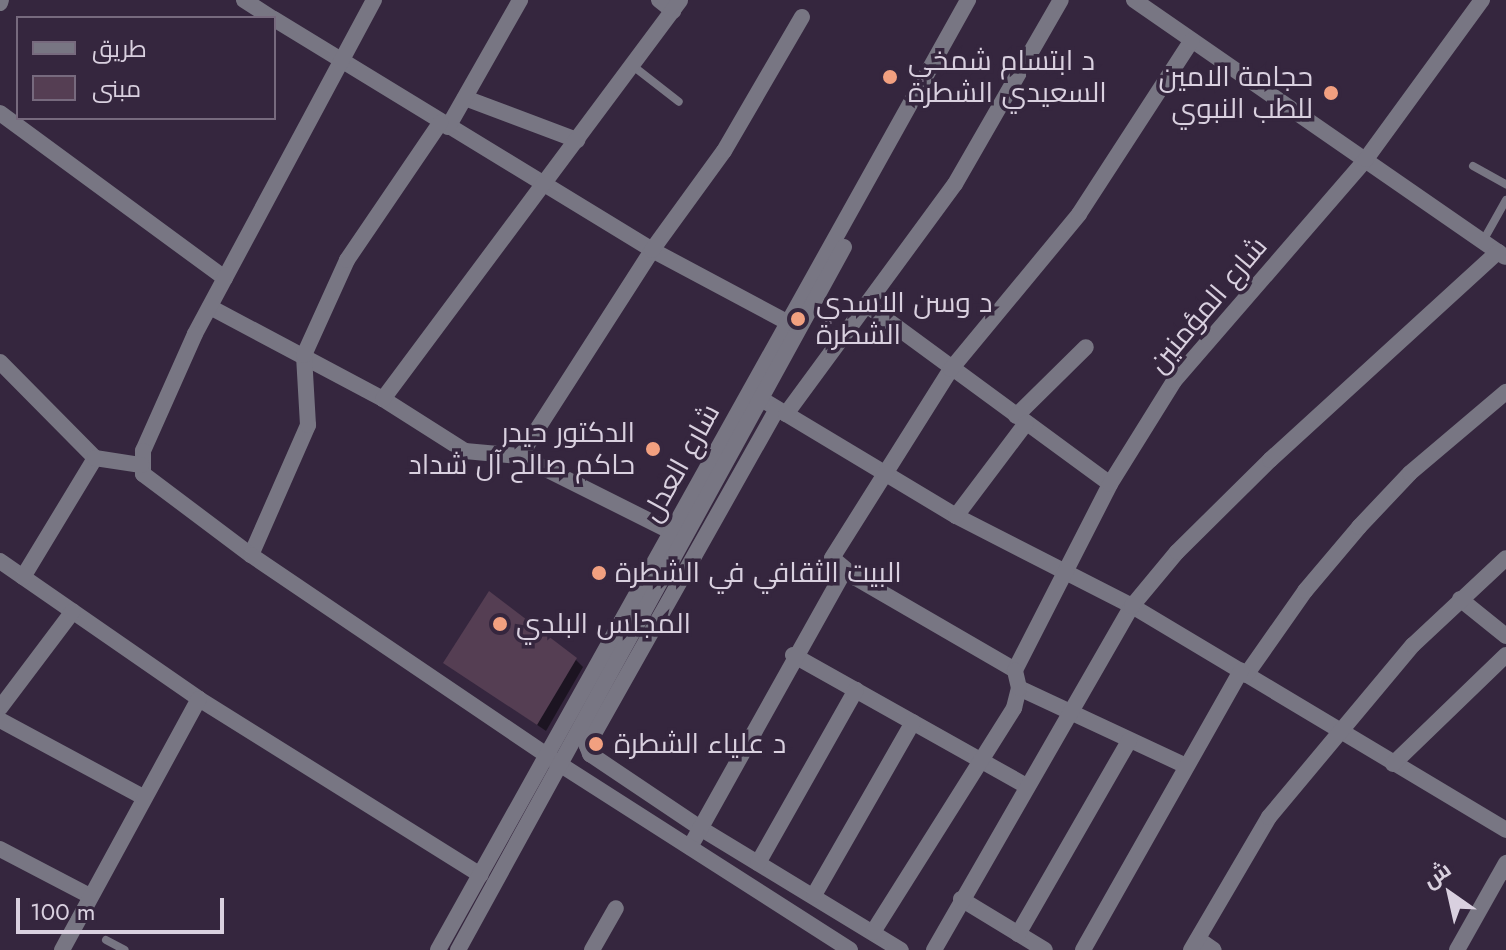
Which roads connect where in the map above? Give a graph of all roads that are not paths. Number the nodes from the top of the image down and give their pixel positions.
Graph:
1 (244, 0) edge
2 (374, 0) edge
3 (520, 0) edge
4 (659, 0) edge
5 (968, 0) edge
6 (980, 0) edge
7 (1061, 0) edge
8 (1134, 0) edge
9 (1482, 0) edge
10 (677, 6) edge
11 (268, 16) edge
12 (802, 17) dead end
13 (276, 21) edge
14 (1192, 40) junction
15 (340, 62) junction
16 (633, 66) junction
17 (465, 98) junction
18 (679, 102) dead end
19 (0, 113) edge
20 (444, 125) junction
21 (577, 140) junction
22 (1366, 159) junction
23 (1473, 166) dead end
24 (1506, 184) edge
25 (544, 186) junction
26 (1506, 200) edge
27 (1483, 241) junction
28 (652, 250) junction
29 (1502, 255) edge
30 (225, 278) junction
31 (868, 306) junction
32 (210, 307) junction
33 (789, 323) junction
34 (1086, 347) dead end
35 (304, 355) junction
36 (0, 362) edge
37 (951, 369) junction
38 (1506, 392) edge
39 (383, 399) junction
40 (775, 408) junction
41 (1021, 420) junction
42 (520, 456) junction
43 (95, 458) junction
44 (141, 465) junction
45 (887, 475) junction
46 (1110, 484) junction
47 (956, 516) junction
48 (672, 532) junction
49 (251, 555) junction
50 (1506, 558) edge
51 (0, 561) edge
52 (845, 570) junction
53 (1064, 571) junction
54 (23, 577) junction
55 (1460, 599) junction
56 (1132, 606) junction
57 (73, 611) junction
58 (1506, 636) edge
59 (793, 655) junction
60 (1506, 655) edge
61 (1015, 670) junction
62 (1243, 673) junction
63 (1019, 688) junction
64 (856, 690) junction
65 (199, 699) junction
66 (0, 708) edge
67 (1074, 714) junction
68 (0, 720) edge
69 (913, 722) junction
70 (1340, 732) junction
71 (1129, 741) junction
72 (555, 760) junction
73 (983, 762) junction
74 (1393, 764) junction
75 (1184, 765) junction
76 (1025, 785) junction
77 (143, 797) junction
78 (700, 828) junction
79 (1506, 830) edge
80 (690, 847) junction
81 (0, 849) edge
82 (758, 863) junction
83 (1506, 863) edge
84 (481, 875) junction
85 (814, 895) junction
86 (90, 896) junction
87 (961, 899) junction
88 (616, 908) dead end
89 (873, 932) junction
90 (1018, 934) junction
91 (106, 940) dead end
92 (1194, 945) edge
93 (842, 948) edge
94 (62, 950) edge
95 (125, 950) edge
96 (438, 950) edge
97 (458, 950) edge
98 (592, 950) edge
99 (901, 950) edge
100 (934, 950) edge
101 (1045, 950) edge
102 (1083, 950) edge
103 (1214, 950) edge
104 (1457, 950) edge

1 - 11 street
2 - 15 street
3 - 17 street
4 - 10 street
5 - 33 street, شارع العدل
6 - 40 street, شارع العدل
7 - 31 street
8 - 14 street
9 - 22 street, شارع المؤمنين
10 - 16 street
12 - 28 street
13 - 15 street
14 - 22 street
14 - 37 street
15 - 20 street
15 - 30 street
16 - 18 lane
16 - 21 street
17 - 20 street
17 - 21 street
19 - 30 street
20 - 25 street
20 - 35 street
21 - 25 street
22 - 27 street
22 - 46 street, شارع المؤمنين
23 - 24 lane
25 - 28 street
25 - 39 street
26 - 27 lane
27 - 29 street
28 - 33 street
28 - 42 street
29 - 56 street
30 - 32 street
31 - 37 street
31 - 40 street
32 - 35 street
32 - 44 street
33 - 48 street, شارع العدل
34 - 41 street
35 - 39 street
35 - 49 street
36 - 43 street
37 - 41 street
37 - 45 street
38 - 62 street
39 - 42 street
40 - 45 street
40 - 72 street, شارع العدل
40 - 78 street
41 - 46 street
41 - 47 street
42 - 48 street
43 - 44 street
43 - 54 street
44 - 49 street
45 - 47 street
45 - 52 street
46 - 53 street, شارع المؤمنين
47 - 53 street
48 - 72 street, شارع العدل
49 - 72 street
50 - 55 street
51 - 54 street
52 - 59 street
52 - 61 street
53 - 56 street
53 - 61 street, شارع المؤمنين
54 - 57 street
55 - 58 street
55 - 70 street
56 - 62 street
56 - 67 street
57 - 65 street
57 - 66 street
59 - 64 street
59 - 78 street
60 - 74 street
61 - 63 street
62 - 70 street
62 - 75 street
63 - 67 street
63 - 73 street
64 - 69 street
64 - 82 street
65 - 77 street
65 - 84 street
67 - 71 street
67 - 76 street
68 - 77 street
69 - 73 street
69 - 85 street
70 - 74 street
70 - 92 street
71 - 75 street
71 - 90 street
72 - 80 street
72 - 84 street, شارع العدل
72 - 97 street, شارع العدل
73 - 76 street
73 - 89 street
74 - 79 street
75 - 102 street
76 - 87 street
77 - 86 street
78 - 80 street
78 - 82 street
80 - 93 street
81 - 86 street
82 - 85 street
83 - 104 street
84 - 96 street, شارع العدل
85 - 89 street
86 - 94 street
87 - 90 street
87 - 100 street
88 - 98 street
89 - 99 street
90 - 101 street
91 - 95 lane
92 - 103 street

